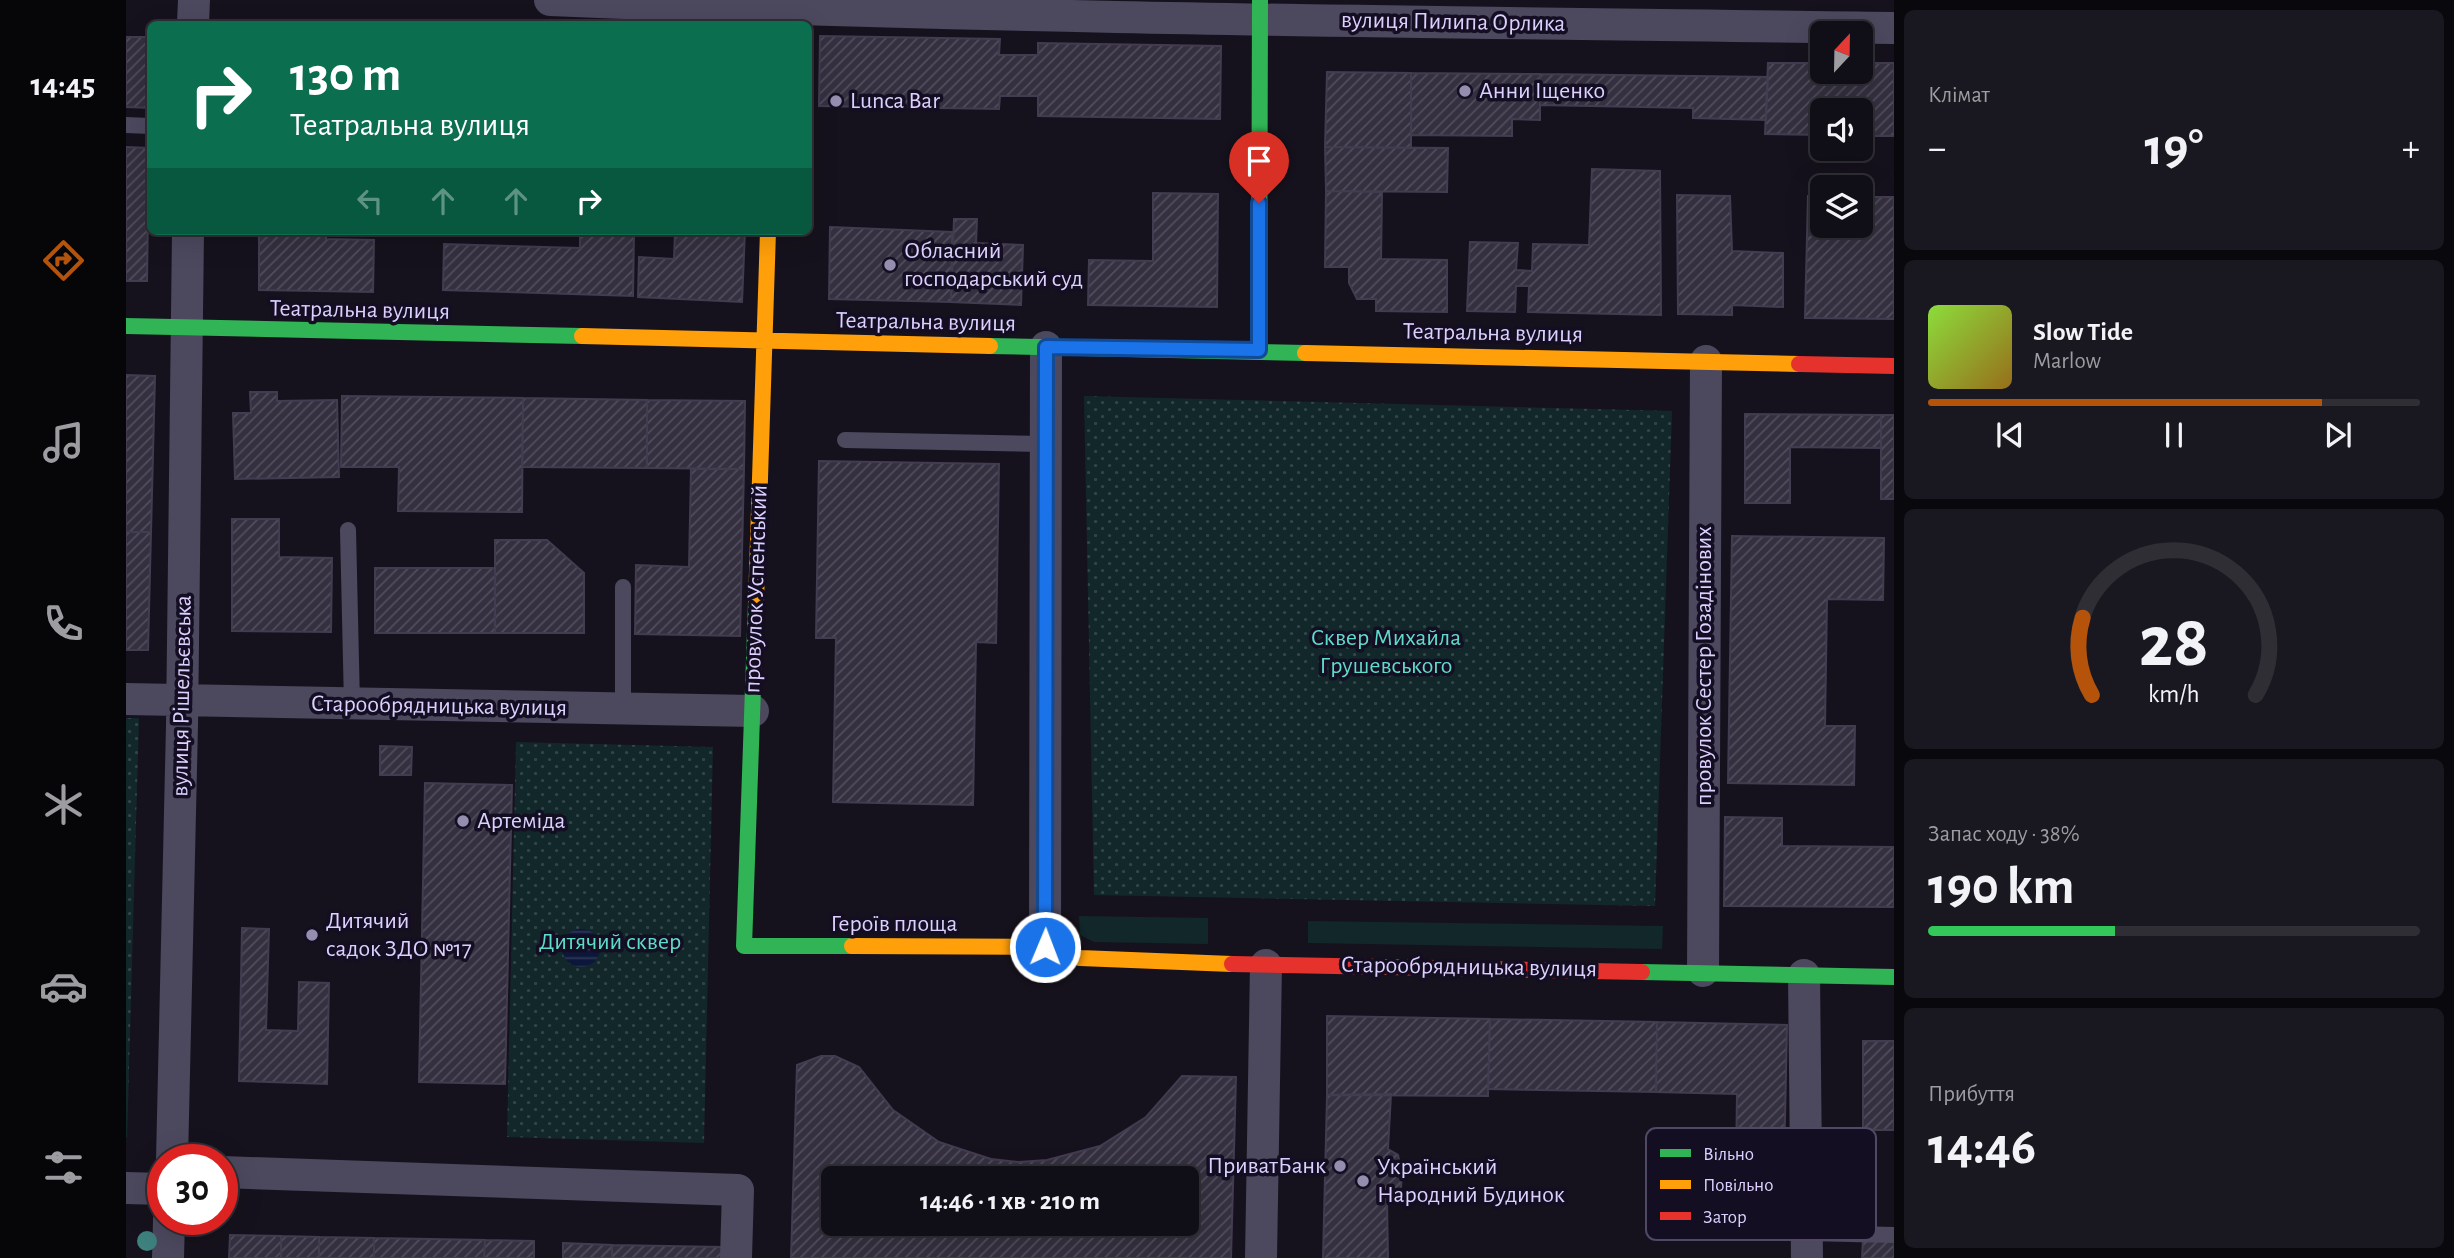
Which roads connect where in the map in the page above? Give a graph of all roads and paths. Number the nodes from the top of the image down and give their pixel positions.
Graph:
1 (194, 0) edge
2 (550, 0) edge
3 (1259, 10) edge
4 (780, 11) edge
5 (193, 21) edge
6 (1894, 28) edge
7 (126, 125) edge
8 (147, 126) edge
9 (188, 235) edge
10 (768, 235) edge
11 (126, 327) edge
12 (185, 328) junction
13 (763, 342) junction
14 (1046, 347) junction
15 (1259, 350) junction
16 (1706, 360) junction
17 (1894, 366) edge
18 (845, 440) dead end
19 (1046, 444) junction
20 (348, 530) dead end
21 (623, 587) dead end
22 (126, 699) edge
23 (182, 702) junction
24 (352, 705) junction
25 (623, 709) junction
26 (753, 711) junction
27 (744, 946) joint
28 (1045, 947) junction
29 (1266, 965) junction
30 (1703, 971) junction
31 (1804, 975) junction
32 (1894, 976) edge
33 (1805, 1128) edge
34 (172, 1144) edge
35 (238, 1173) edge
36 (126, 1188) edge
37 (147, 1189) edge
38 (168, 1235) edge
39 (1894, 1235) edge
40 (1876, 1237) edge
41 (1850, 1240) edge
42 (1806, 1245) edge
43 (167, 1258) edge
44 (736, 1258) edge
45 (1261, 1258) edge

1 - 5 street
2 - 4 street, вулиця Пилипа Орлика
3 - 4 street, вулиця Пилипа Орлика
3 - 6 street, вулиця Пилипа Орлика
3 - 15 street
7 - 8 lane
9 - 12 street, вулиця Рішельєвська
10 - 13 street, провулок Успенський
11 - 12 street, Театральна вулиця
12 - 13 street, Театральна вулиця
12 - 23 street, вулиця Рішельєвська
13 - 14 street, Театральна вулиця
13 - 26 street, провулок Успенський
14 - 15 street, Театральна вулиця
14 - 19 street
15 - 16 street, Театральна вулиця
16 - 17 street, Театральна вулиця
16 - 30 street, провулок Сестер Гозадінових
18 - 19 lane
19 - 28 street
20 - 24 lane
21 - 25 lane
22 - 23 street, Старообрядницька вулиця
23 - 24 street, Старообрядницька вулиця
23 - 34 street, вулиця Рішельєвська
24 - 25 street, Старообрядницька вулиця
25 - 26 street, Старообрядницька вулиця
26 - 27 street, провулок Успенський
27 - 28 street, Героїв площа
28 - 29 street, Старообрядницька вулиця
29 - 30 street, Старообрядницька вулиця
29 - 45 street
30 - 31 street, Старообрядницька вулиця
31 - 32 street, Старообрядницька вулиця
31 - 33 street
35 - 44 street
36 - 37 street
38 - 43 street
39 - 40 lane
41 - 42 lane

